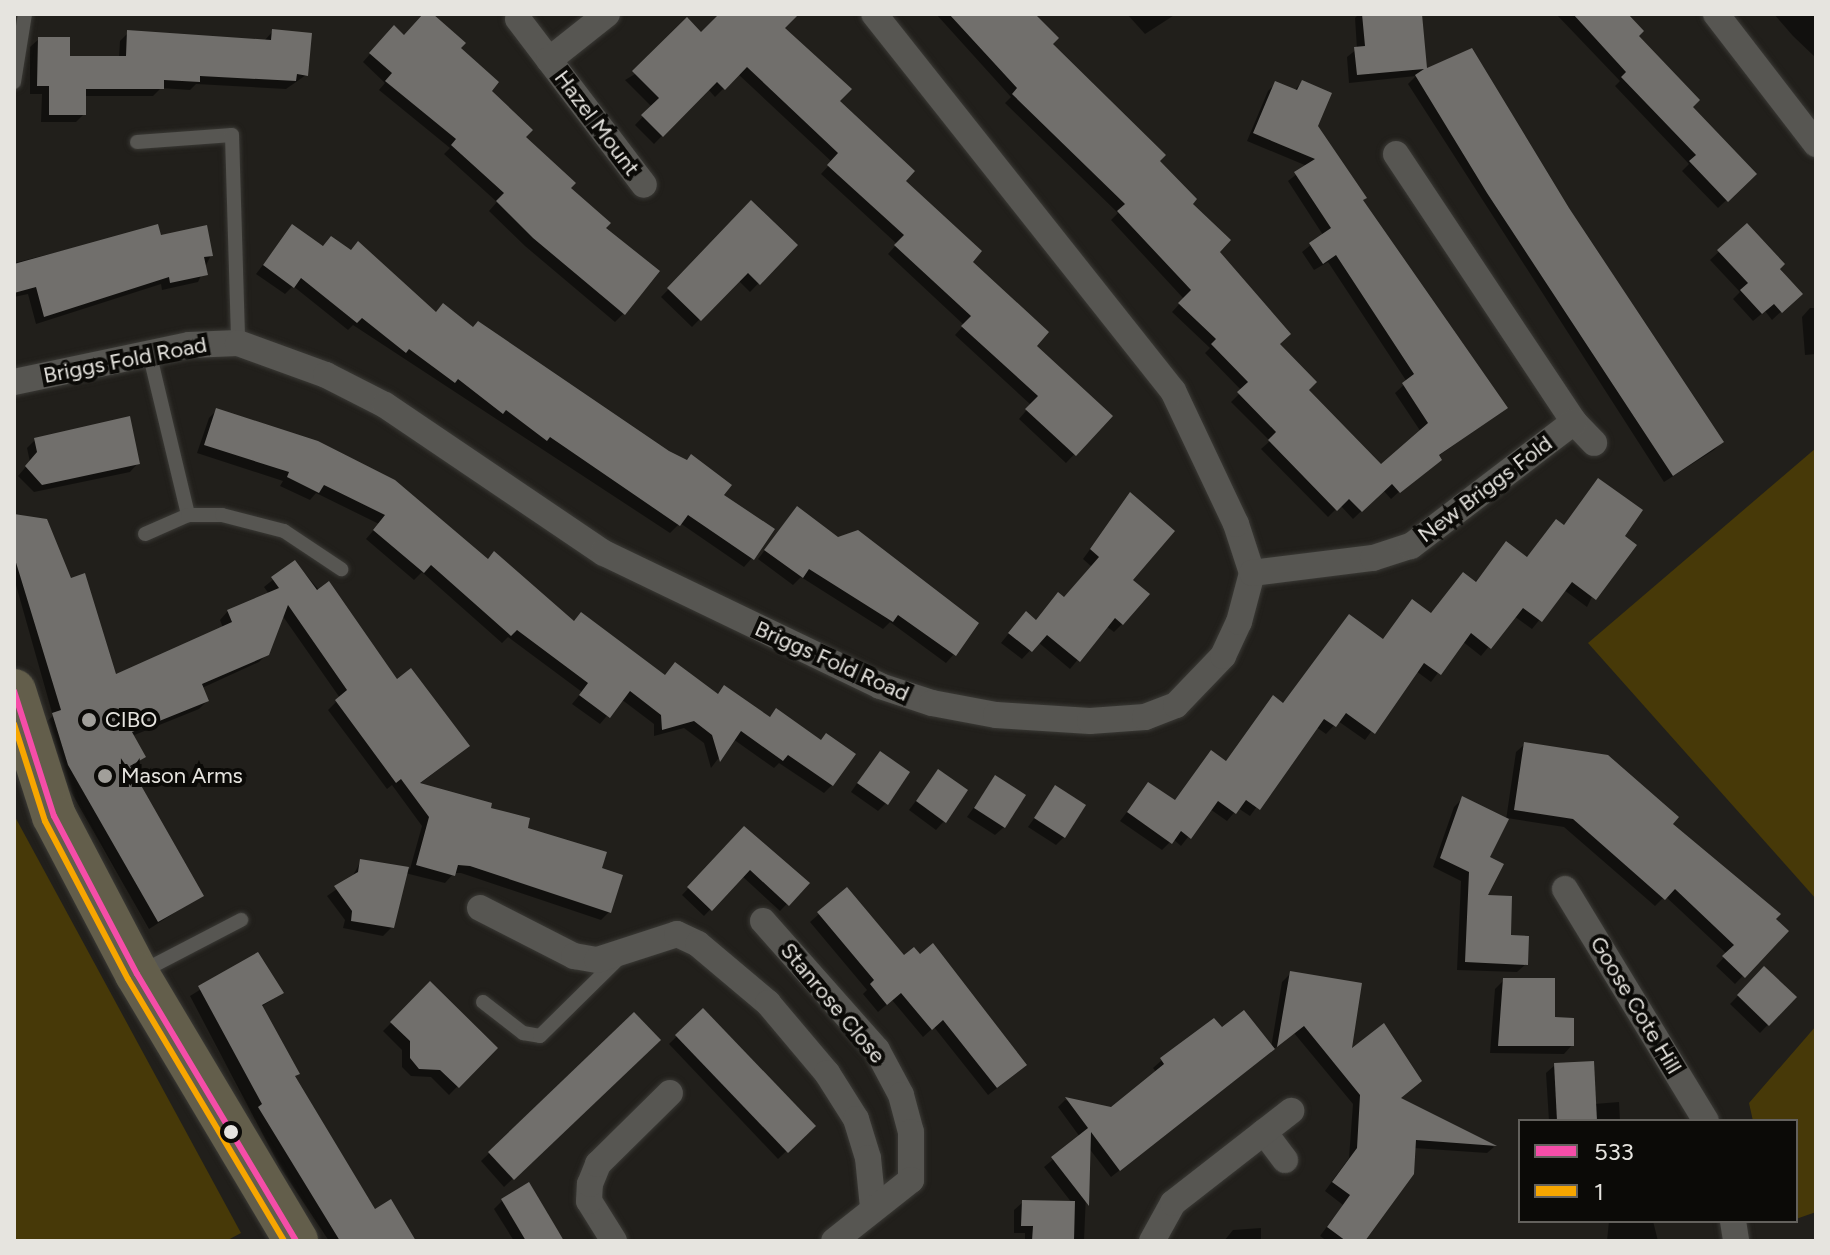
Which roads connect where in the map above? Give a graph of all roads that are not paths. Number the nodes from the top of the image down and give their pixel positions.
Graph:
1 (25, 14) edge
2 (607, 14) edge
3 (874, 14) edge
4 (1716, 14) edge
5 (518, 19) dead end
6 (549, 60) junction
7 (14, 82) edge
8 (137, 142) dead end
9 (1816, 144) edge
10 (1396, 154) dead end
11 (644, 185) dead end
12 (238, 343) junction
13 (149, 352) junction
14 (14, 382) edge
15 (1574, 422) junction
16 (1594, 443) dead end
17 (188, 515) junction
18 (145, 534) dead end
19 (341, 569) dead end
20 (1252, 573) junction
21 (14, 691) edge
22 (1565, 889) dead end
23 (480, 908) dead end
24 (241, 920) dead end
25 (763, 921) dead end
26 (621, 956) junction
27 (137, 974) junction
28 (483, 1002) dead end
29 (670, 1093) dead end
30 (1291, 1111) dead end
31 (1705, 1119) edge
32 (1264, 1132) junction
33 (1285, 1160) dead end
34 (873, 1207) junction
35 (296, 1241) edge
36 (614, 1241) edge
37 (834, 1241) edge
38 (1152, 1241) edge

1 - 7 lane
2 - 6 street, Hazel Mount
3 - 20 street
4 - 9 street
5 - 6 street, Hazel Mount
6 - 11 street, Hazel Mount
8 - 12 lane
10 - 15 street, New Briggs Fold
12 - 13 street, Briggs Fold Road
12 - 20 street, Briggs Fold Road
13 - 14 street, Briggs Fold Road
13 - 17 lane
15 - 16 street, New Briggs Fold
15 - 20 street, New Briggs Fold
17 - 18 lane
17 - 19 lane
21 - 27 highway
22 - 31 street, Goose Cote Hill
23 - 26 street
24 - 27 lane
25 - 34 street, Stanrose Close
26 - 28 lane
26 - 34 street
27 - 35 highway
29 - 36 street
30 - 32 street
32 - 33 street
32 - 38 street
34 - 37 street, Stanrose Close

